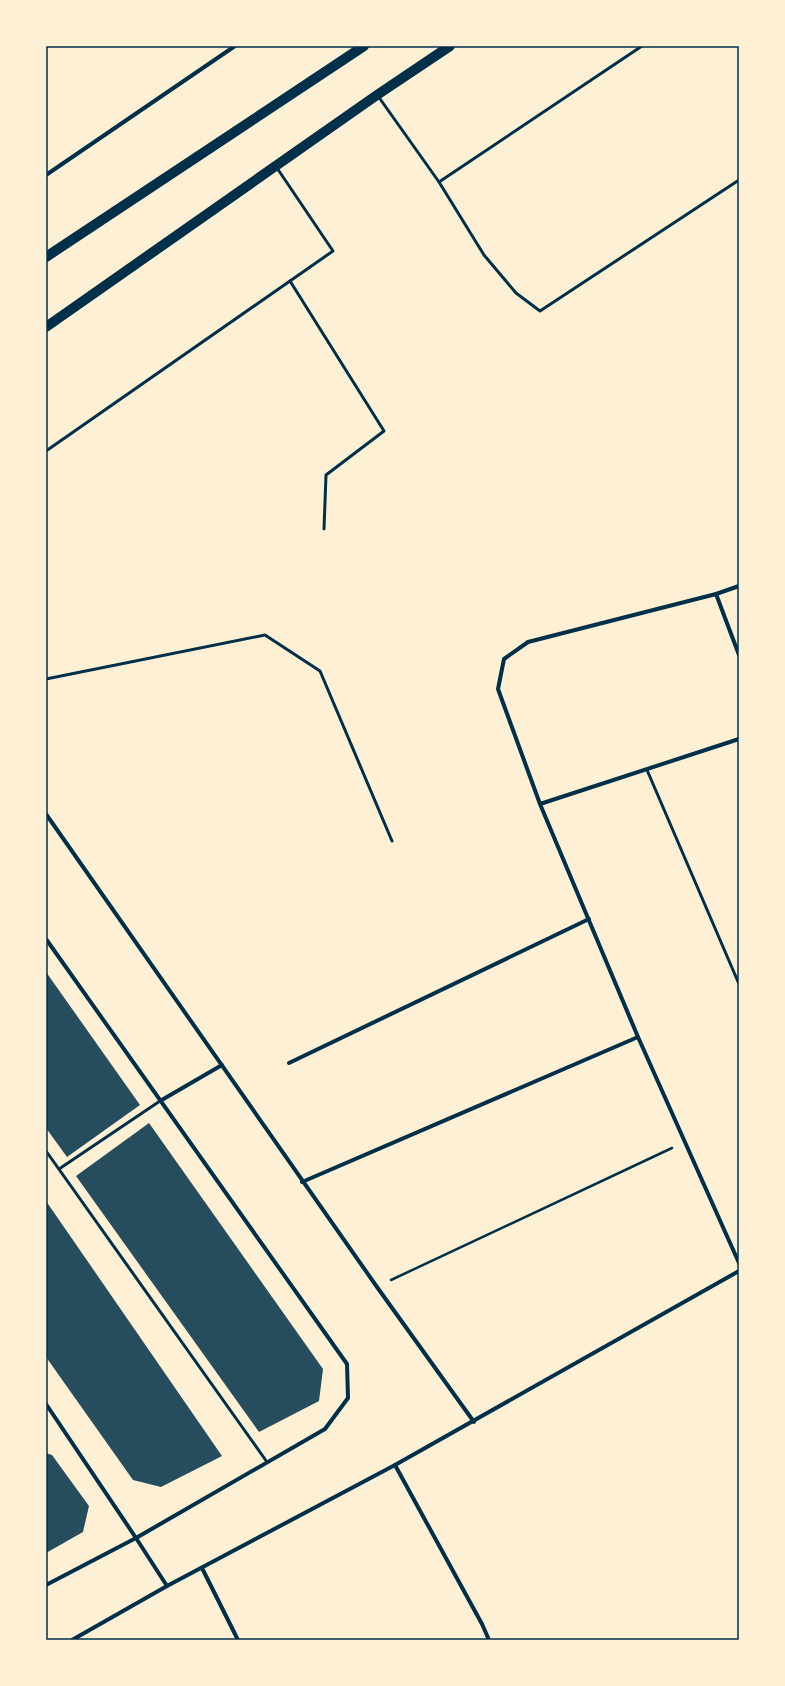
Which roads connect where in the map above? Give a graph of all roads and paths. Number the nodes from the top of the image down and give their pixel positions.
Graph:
1 (235, 46) edge
2 (364, 46) edge
3 (450, 46) edge
4 (642, 46) edge
5 (377, 95) junction
6 (276, 167) junction
7 (46, 175) edge
8 (739, 180) edge
9 (439, 182) junction
10 (46, 257) edge
11 (290, 281) junction
12 (46, 327) edge
13 (46, 451) edge
14 (324, 529) dead end
15 (739, 586) edge
16 (716, 594) junction
17 (739, 655) edge
18 (46, 679) edge
19 (739, 739) edge
20 (647, 770) junction
21 (540, 804) junction
22 (46, 814) edge
23 (392, 841) dead end
24 (589, 919) junction
25 (46, 939) edge
26 (739, 984) edge
27 (638, 1037) junction
28 (289, 1063) dead end
29 (222, 1065) junction
30 (160, 1101) junction
31 (685, 1142) junction
32 (46, 1151) edge
33 (59, 1169) junction
34 (302, 1182) junction
35 (739, 1263) edge
36 (739, 1271) edge
37 (377, 1287) junction
38 (46, 1404) edge
39 (474, 1422) junction
40 (267, 1462) junction
41 (395, 1465) junction
42 (136, 1538) junction
43 (202, 1568) junction
44 (46, 1585) edge
45 (167, 1586) junction
46 (72, 1640) edge
47 (238, 1640) edge
48 (489, 1640) edge

1 - 7 street
2 - 10 main road
3 - 5 main road
4 - 9 lane
5 - 6 main road
5 - 9 lane
6 - 11 lane
6 - 12 main road
8 - 9 lane
11 - 13 lane
11 - 14 lane
15 - 16 street
16 - 17 street
16 - 21 street
18 - 23 lane
19 - 20 street
20 - 21 street
20 - 26 lane
21 - 24 street
22 - 29 street
24 - 27 street
24 - 28 street
25 - 30 street
27 - 31 street
27 - 34 street
29 - 30 street
29 - 34 street
30 - 33 lane
30 - 40 street
31 - 35 street
31 - 37 path
32 - 33 lane
33 - 40 lane
34 - 37 street
36 - 39 street
37 - 39 street
38 - 42 street
39 - 41 street
40 - 42 street
41 - 43 street
41 - 48 street
42 - 44 street
42 - 45 street
43 - 45 street
43 - 47 street
45 - 46 street

